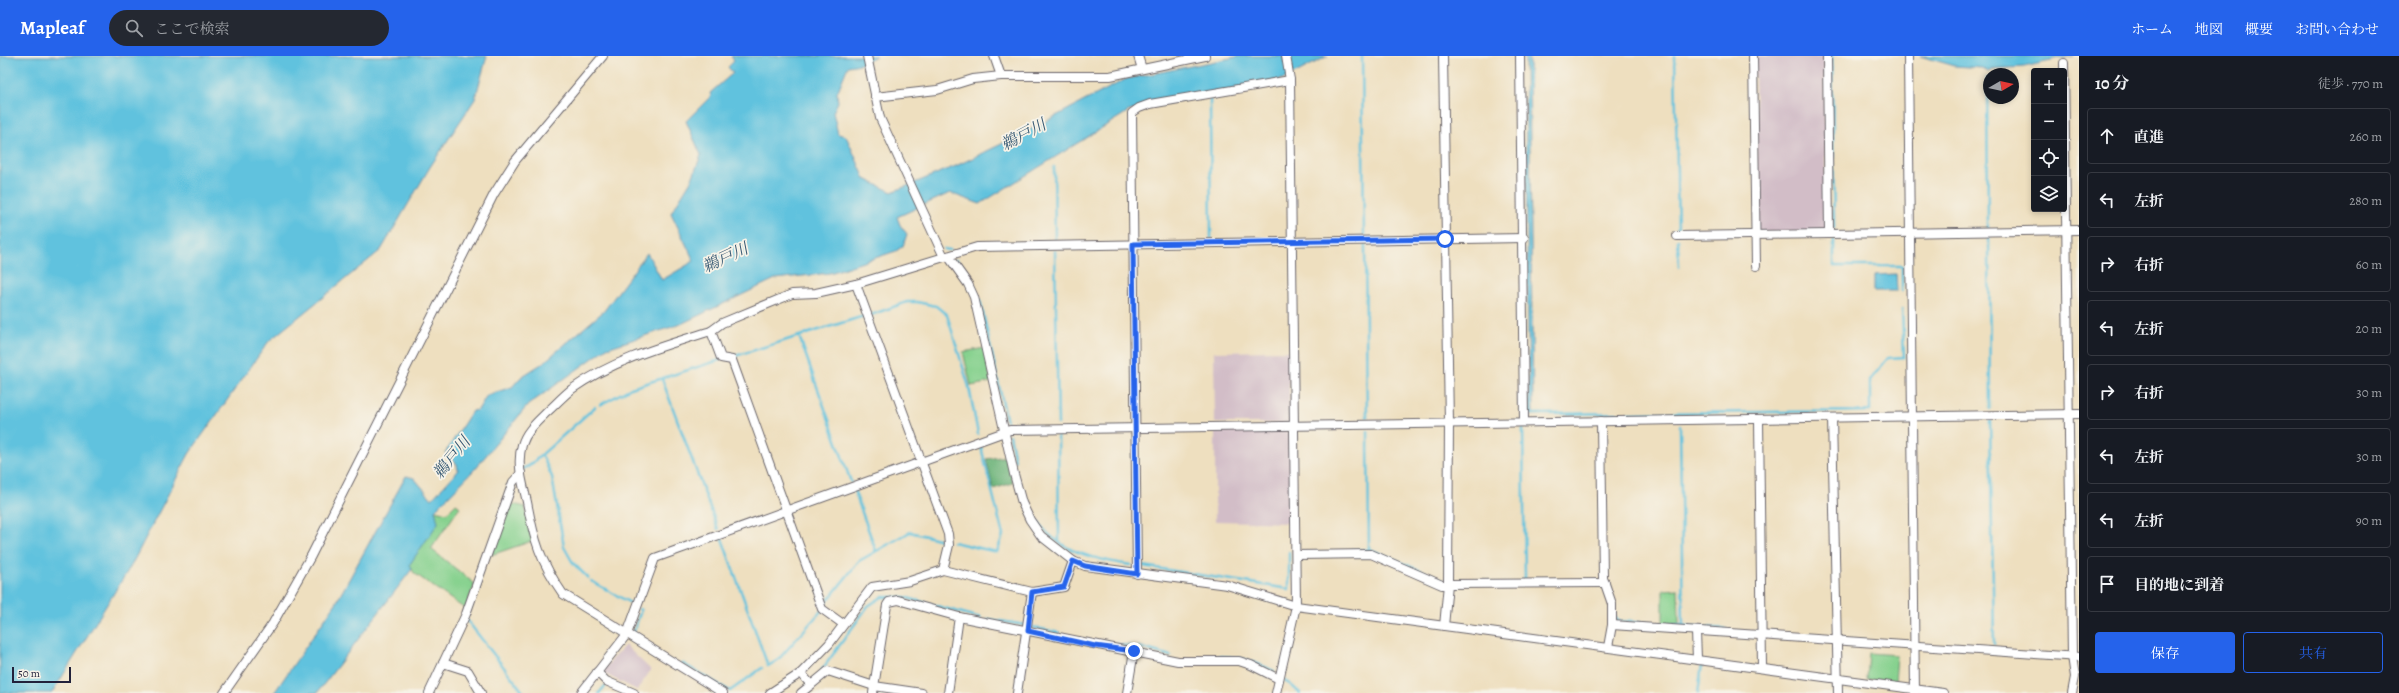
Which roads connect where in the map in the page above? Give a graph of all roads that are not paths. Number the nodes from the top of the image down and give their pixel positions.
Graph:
1 (603, 56) edge
2 (994, 56) edge
3 (1138, 56) edge
4 (1205, 56) edge
5 (1286, 56) edge
6 (1443, 56) edge
7 (1520, 56) edge
8 (1753, 56) edge
9 (1827, 56) edge
10 (1908, 56) edge
11 (867, 59) edge
12 (2064, 63) dead end
13 (1142, 69) junction
14 (1001, 76) junction
15 (1290, 80) junction
16 (875, 97) junction
17 (2066, 230) junction
18 (2079, 230) edge
19 (1910, 232) junction
20 (1829, 234) junction
21 (1755, 235) junction
22 (1677, 236) dead end
23 (1524, 238) junction
24 (1445, 239) junction
25 (1291, 242) junction
26 (1133, 244) junction
27 (946, 256) junction
28 (1756, 266) dead end
29 (856, 284) junction
30 (711, 331) junction
31 (2070, 414) junction
32 (2079, 414) edge
33 (1912, 417) junction
34 (1832, 418) junction
35 (1759, 419) junction
36 (1524, 421) junction
37 (1601, 421) junction
38 (1449, 423) junction
39 (1294, 426) junction
40 (1135, 428) junction
41 (1004, 431) junction
42 (921, 462) junction
43 (521, 473) junction
44 (787, 510) junction
45 (1296, 555) junction
46 (1073, 561) junction
47 (943, 570) junction
48 (1137, 574) junction
49 (1605, 583) junction
50 (1448, 585) junction
51 (1032, 592) junction
52 (1296, 606) junction
53 (959, 617) junction
54 (843, 624) junction
55 (1612, 625) junction
56 (1444, 626) junction
57 (1028, 631) junction
58 (1696, 631) junction
59 (628, 634) junction
60 (1761, 636) junction
61 (1836, 641) junction
62 (1916, 646) junction
63 (1608, 647) junction
64 (1134, 651) junction
65 (2076, 656) edge
66 (1697, 659) junction
67 (442, 663) junction
68 (1762, 667) junction
69 (597, 672) junction
70 (801, 673) junction
71 (1838, 678) junction
72 (1280, 679) junction
73 (811, 685) junction
74 (874, 690) edge
75 (1915, 691) edge
76 (224, 693) edge
77 (429, 693) edge
78 (481, 693) edge
79 (581, 693) edge
80 (634, 693) edge
81 (723, 693) edge
82 (770, 693) edge
83 (802, 693) edge
84 (922, 693) edge
85 (948, 693) edge
86 (1017, 693) edge
87 (1127, 693) edge
88 (1276, 693) edge
89 (1838, 693) edge
90 (1943, 693) edge
91 (2072, 693) edge

1 - 76 street
2 - 14 street
3 - 13 street
4 - 13 street
5 - 15 street
6 - 24 street
7 - 23 street
8 - 21 street
9 - 20 street
10 - 19 street
11 - 16 street
12 - 17 street
13 - 14 street
14 - 16 street
15 - 25 street
15 - 26 street
16 - 27 street
17 - 18 street
17 - 19 street
17 - 31 street
19 - 20 street
19 - 33 street
20 - 21 street
21 - 22 street
21 - 28 street
23 - 24 street
23 - 36 street
24 - 25 street
24 - 38 street
25 - 26 street
25 - 39 street
26 - 27 street
26 - 40 street
27 - 29 street
27 - 41 street
29 - 30 street
29 - 42 street
30 - 43 street
30 - 44 street
31 - 32 street
31 - 33 street
31 - 65 street
33 - 34 street
33 - 62 street
34 - 35 street
34 - 61 street
35 - 37 street
35 - 60 street
36 - 37 street
36 - 38 street
37 - 49 street
38 - 39 street
38 - 50 street
39 - 40 street
39 - 45 street
40 - 41 street
40 - 48 street
41 - 42 street
41 - 46 street
42 - 44 street
42 - 47 street
43 - 59 street
43 - 67 street
44 - 54 street
44 - 59 street
45 - 50 street
45 - 52 street
46 - 48 street
46 - 51 street
47 - 51 street
47 - 54 street
48 - 52 street
49 - 50 street
49 - 55 street
50 - 56 street
51 - 57 street
52 - 56 street
52 - 72 street
53 - 57 street
53 - 74 street
53 - 85 street
54 - 70 street
55 - 58 street
55 - 63 street
56 - 63 street
57 - 64 street
57 - 86 street
58 - 60 street
58 - 66 street
59 - 69 street
59 - 81 street
60 - 61 street
60 - 68 street
61 - 62 street
61 - 71 street
62 - 65 street
62 - 75 street
63 - 66 street
64 - 72 street
64 - 87 street
65 - 91 street
66 - 68 street
67 - 77 street
67 - 78 street
68 - 71 street
69 - 79 street
69 - 80 street
70 - 73 street
70 - 82 street
71 - 75 street
71 - 89 street
72 - 88 street
73 - 74 street
73 - 83 street
74 - 84 street
75 - 90 street

